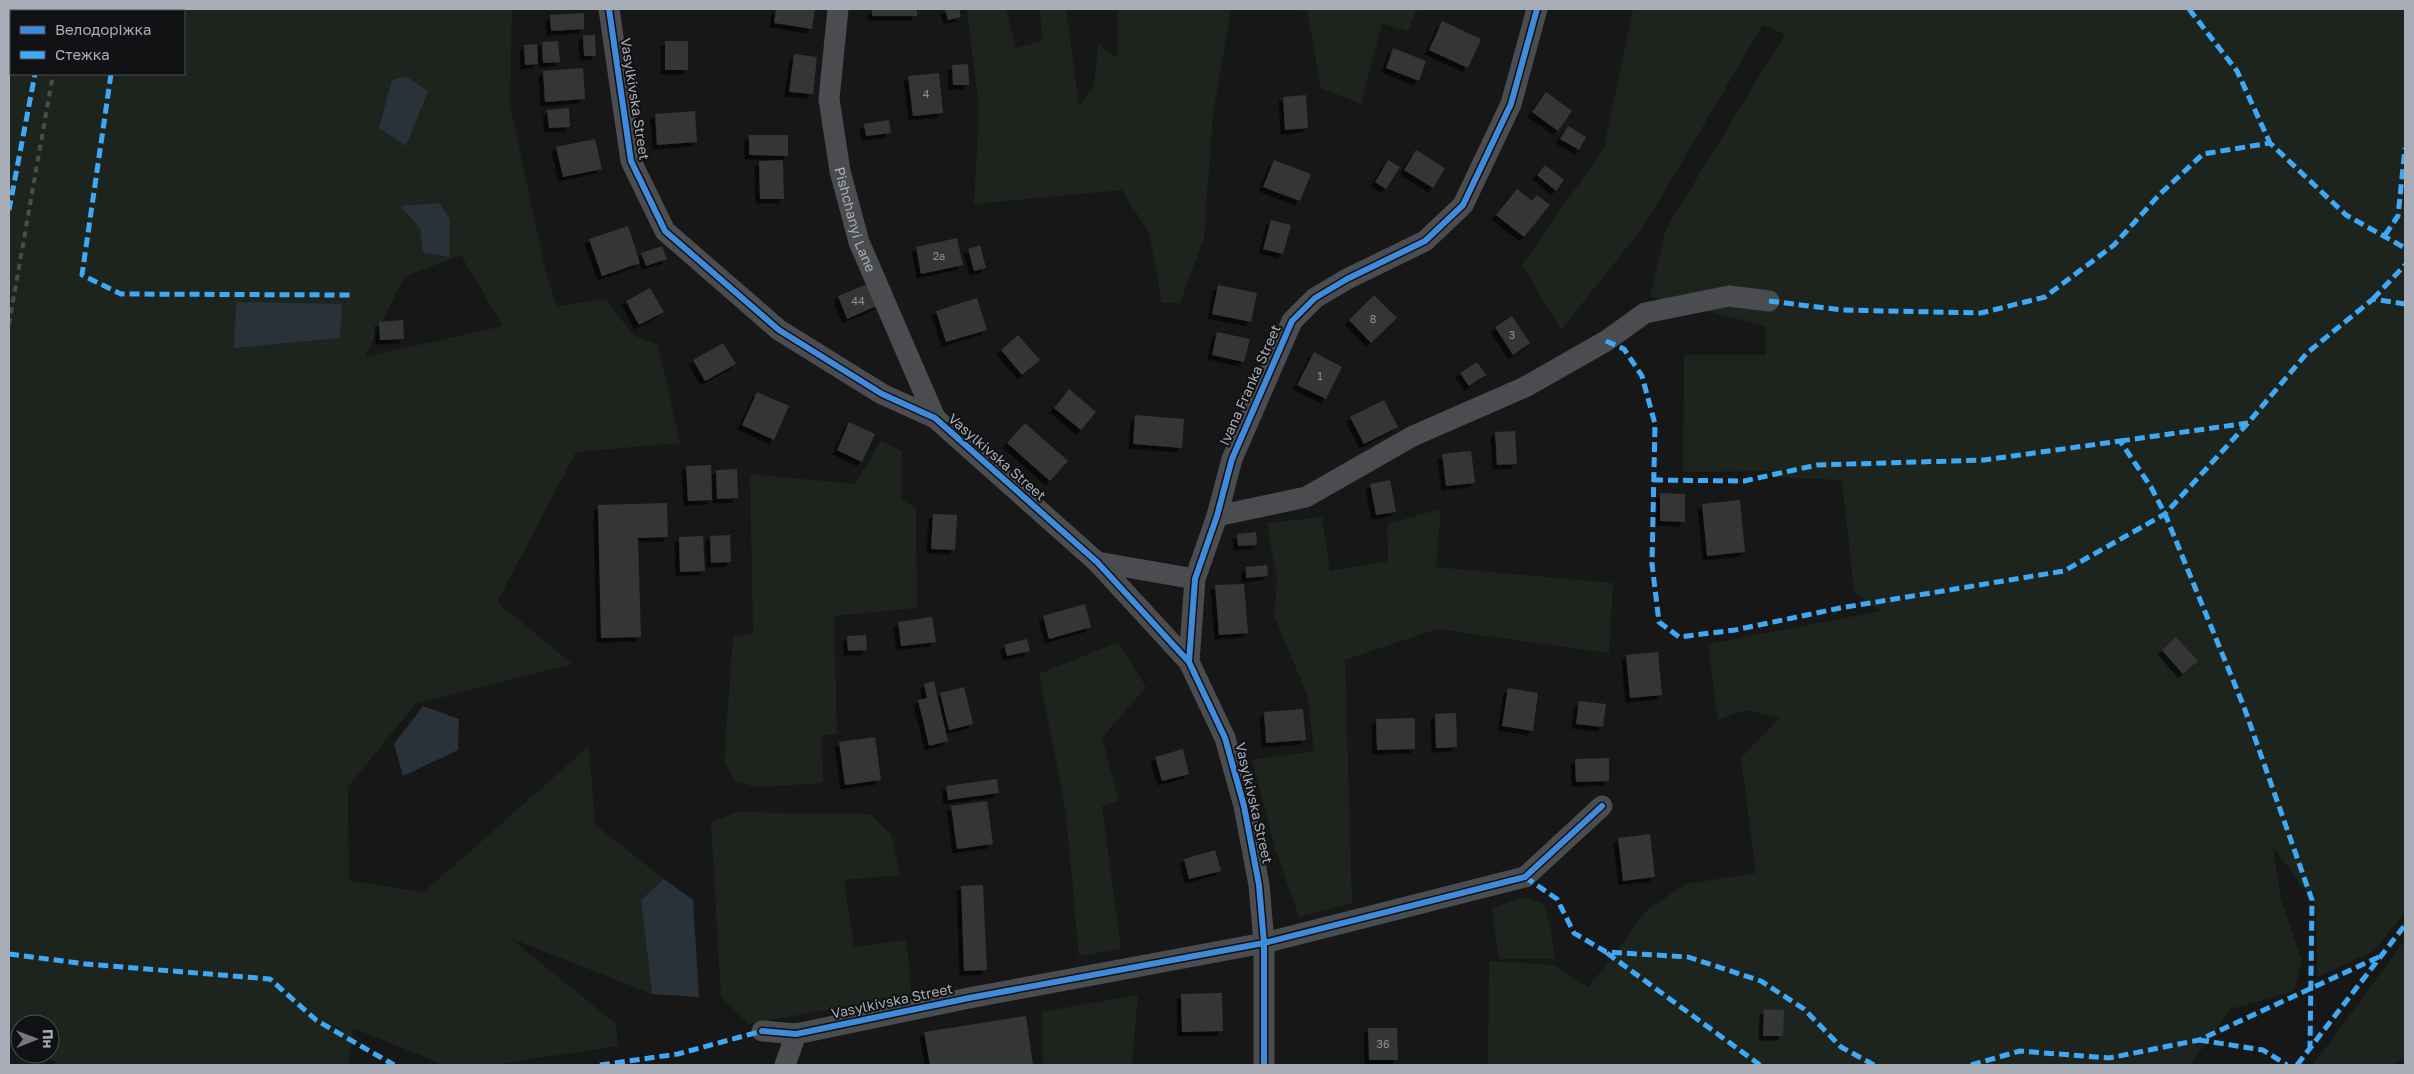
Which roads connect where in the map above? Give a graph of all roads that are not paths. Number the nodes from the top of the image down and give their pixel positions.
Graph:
1 (609, 9) edge
2 (838, 9) edge
3 (1537, 9) edge
4 (1769, 301) dead end
5 (934, 418) junction
6 (1217, 516) junction
7 (1097, 562) junction
8 (1195, 579) junction
9 (1189, 662) junction
10 (1602, 806) dead end
11 (1264, 943) junction
12 (762, 1031) dead end
13 (796, 1034) junction
14 (785, 1065) edge
15 (1264, 1065) edge

1 - 5 street, Vasylkivska Street
2 - 5 street, Pishchanyi Lane
3 - 6 street, Ivana Franka Street
4 - 6 street
5 - 7 street, Vasylkivska Street
6 - 8 street, Ivana Franka Street
7 - 8 street
7 - 9 street, Vasylkivska Street
8 - 9 street, Ivana Franka Street
9 - 11 street, Vasylkivska Street
10 - 11 street, Vasylkivska Street
11 - 13 street, Vasylkivska Street
11 - 15 street, Vasylkivska Street
12 - 13 street, Vasylkivska Street
13 - 14 street

